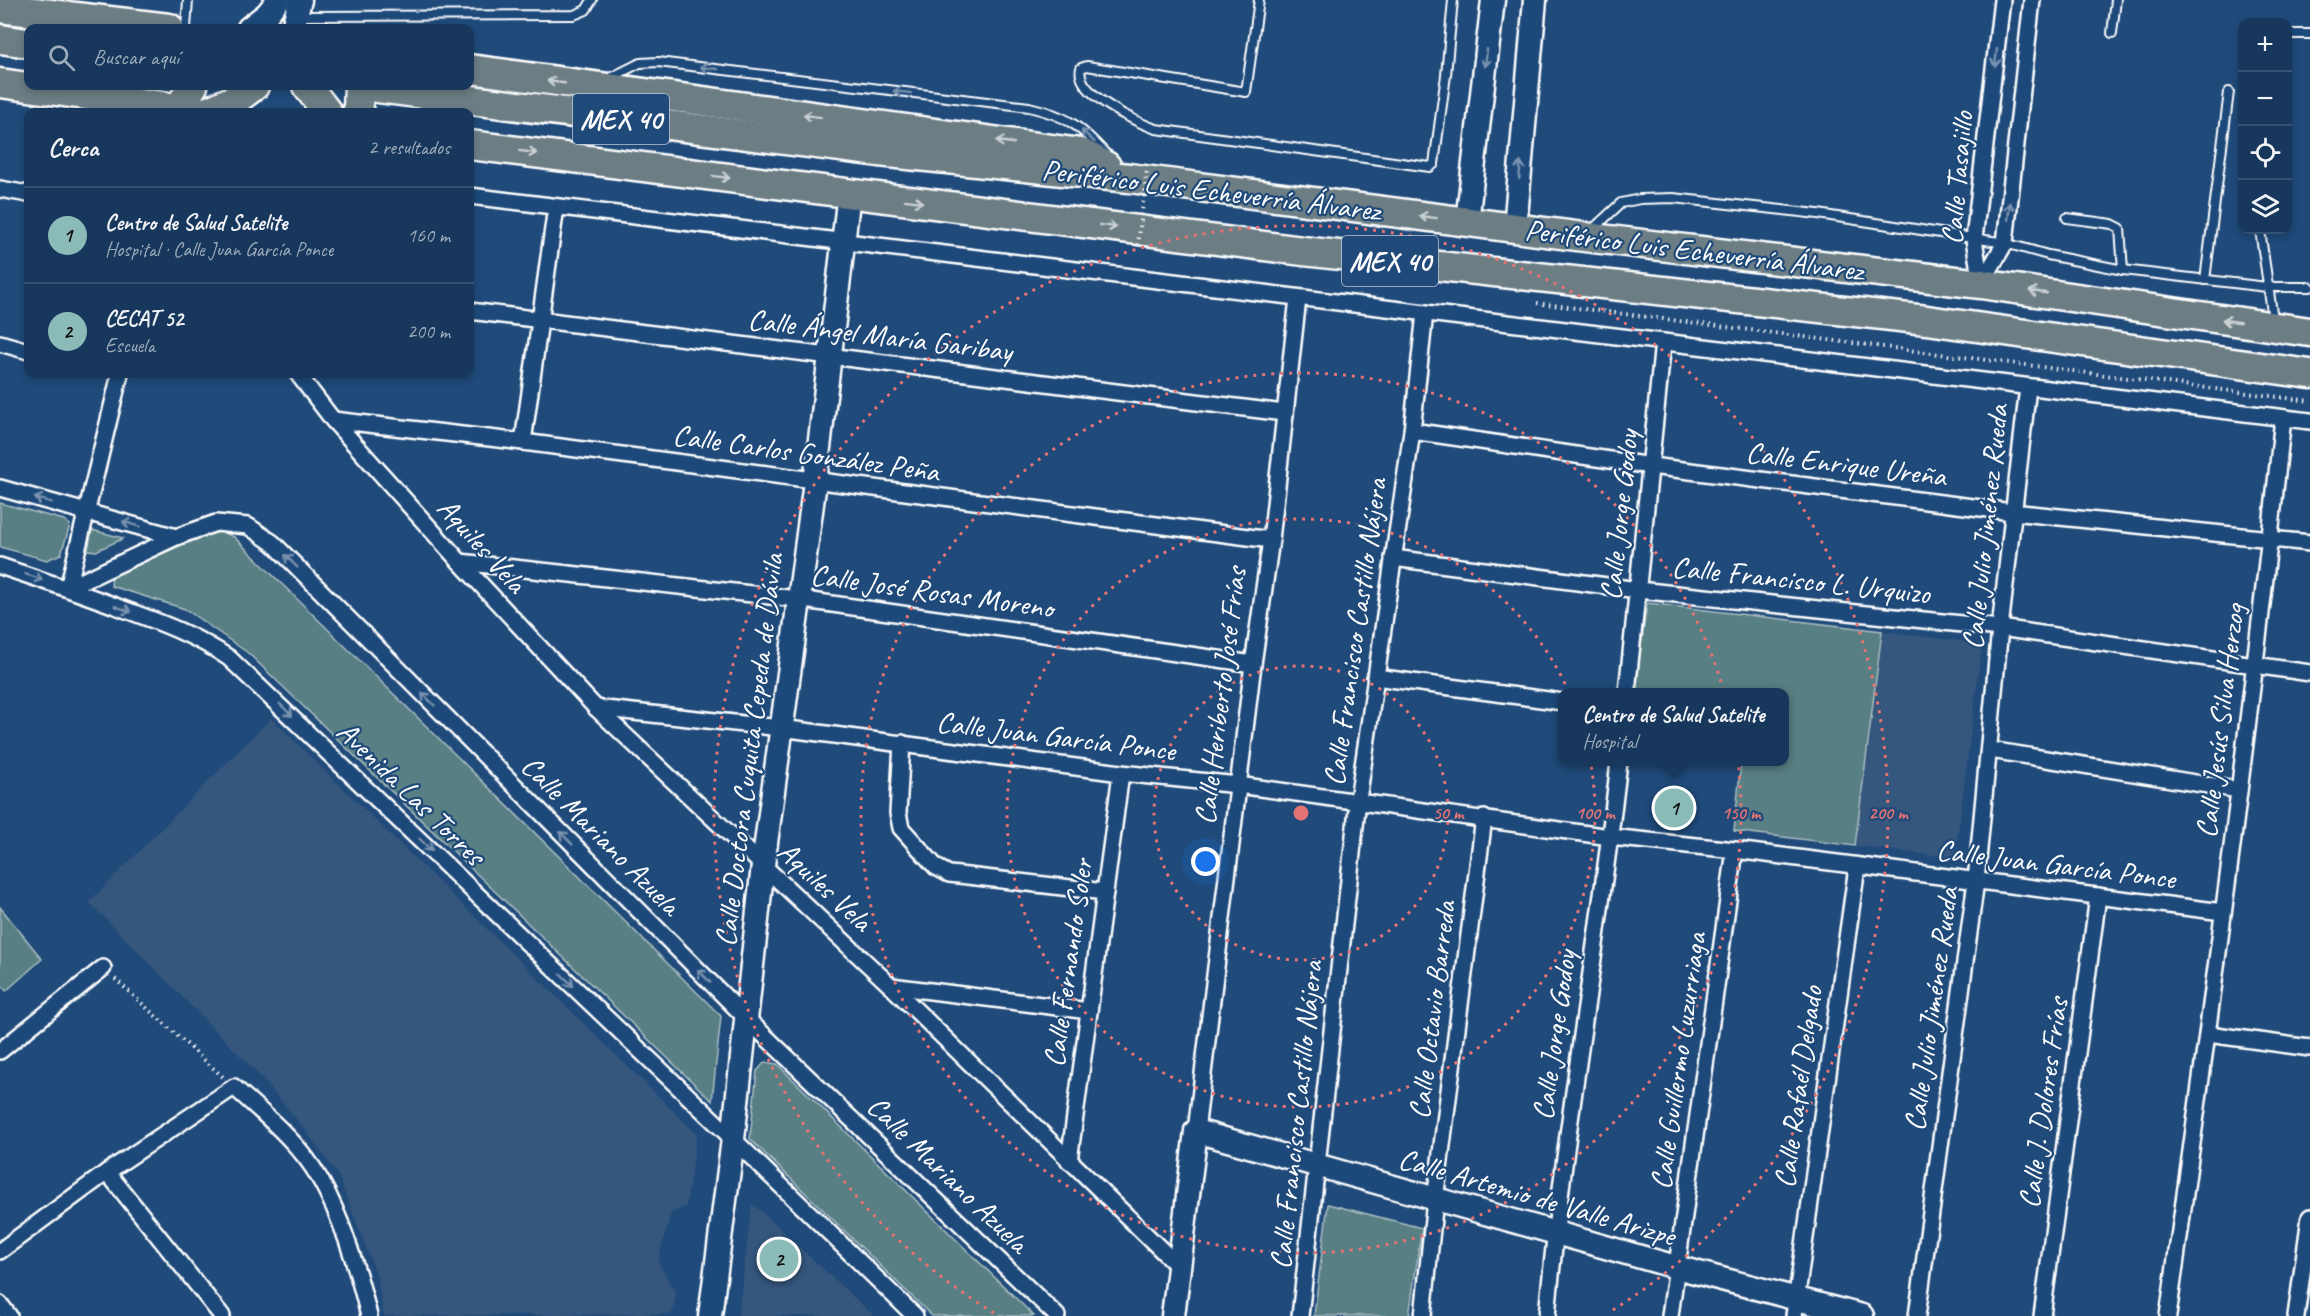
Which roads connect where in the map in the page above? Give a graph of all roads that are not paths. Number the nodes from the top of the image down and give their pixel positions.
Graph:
1 (188, 0) edge
2 (278, 0) edge
3 (592, 0) edge
4 (1259, 0) edge
5 (1453, 0) edge
6 (1493, 0) edge
7 (1535, 0) edge
8 (2002, 0) edge
9 (2032, 0) edge
10 (2116, 0) edge
11 (0, 8) edge
12 (294, 18) edge
13 (143, 24) edge
14 (186, 24) edge
15 (254, 24) edge
16 (2112, 33) dead end
17 (2292, 34) edge
18 (2310, 34) edge
19 (0, 39) edge
20 (24, 42) edge
21 (474, 70) edge
22 (0, 83) edge
23 (24, 86) edge
24 (594, 87) junction
25 (62, 90) edge
26 (249, 90) edge
27 (311, 90) edge
28 (360, 90) edge
29 (392, 90) edge
30 (2229, 92) dead end
31 (196, 105) edge
32 (324, 108) edge
33 (359, 108) edge
34 (474, 146) edge
35 (1128, 169) junction
36 (0, 189) edge
37 (24, 193) edge
38 (849, 193) junction
39 (474, 197) edge
40 (556, 207) junction
41 (2067, 218) dead end
42 (1467, 222) junction
43 (1515, 228) junction
44 (2260, 234) edge
45 (1584, 237) junction
46 (1974, 239) junction
47 (844, 241) junction
48 (2005, 243) junction
49 (2123, 270) junction
50 (2205, 280) junction
51 (1981, 284) junction
52 (2267, 287) junction
53 (2310, 287) edge
54 (1298, 298) junction
55 (474, 310) edge
56 (1425, 313) junction
57 (539, 318) junction
58 (1927, 320) junction
59 (2274, 327) junction
60 (2310, 332) edge
61 (2025, 333) junction
62 (1663, 342) junction
63 (0, 343) edge
64 (24, 350) edge
65 (828, 356) junction
66 (2310, 374) edge
67 (116, 378) edge
68 (301, 378) edge
69 (2028, 387) junction
70 (1284, 413) junction
71 (2283, 418) junction
72 (333, 420) junction
73 (2310, 421) edge
74 (1412, 431) junction
75 (523, 442) junction
76 (1651, 466) junction
77 (815, 482) junction
78 (0, 488) edge
79 (85, 511) junction
80 (2012, 512) junction
81 (176, 537) junction
82 (2271, 538) junction
83 (1271, 540) junction
84 (2310, 543) edge
85 (1393, 558) junction
86 (460, 562) junction
87 (0, 566) edge
88 (68, 588) junction
89 (1638, 590) junction
90 (797, 599) junction
91 (2000, 628) junction
92 (1253, 664) junction
93 (2255, 665) junction
94 (2310, 673) edge
95 (1375, 677) junction
96 (1628, 688) edge
97 (1558, 701) edge
98 (596, 708) junction
99 (781, 728) junction
100 (902, 743) junction
101 (1990, 750) junction
102 (1619, 766) edge
103 (1121, 773) junction
104 (1239, 785) junction
105 (2239, 790) junction
106 (1358, 800) junction
107 (1484, 818) junction
108 (1611, 837) junction
109 (1735, 850) junction
110 (763, 865) junction
111 (1857, 867) junction
112 (1976, 881) junction
113 (1105, 892) junction
114 (2098, 897) junction
115 (2223, 912) junction
116 (103, 968) road end
117 (891, 986) junction
118 (1089, 1011) junction
119 (745, 1017) junction
120 (2208, 1034) junction
121 (2310, 1048) edge
122 (0, 1051) edge
123 (1196, 1131) junction
124 (733, 1139) junction
125 (1069, 1161) junction
126 (1317, 1166) junction
127 (107, 1172) junction
128 (1435, 1200) junction
129 (2310, 1217) edge
130 (1555, 1233) junction
131 (0, 1251) edge
132 (1676, 1267) junction
133 (1180, 1268) junction
134 (0, 1304) edge
135 (1795, 1307) edge
136 (9, 1316) edge
137 (222, 1316) edge
138 (369, 1316) edge
139 (710, 1316) edge
140 (915, 1316) edge
141 (1056, 1316) edge
142 (1173, 1316) edge
143 (1300, 1316) edge
144 (1423, 1316) edge
145 (1547, 1316) edge
146 (1670, 1316) edge
147 (1862, 1316) edge
148 (1917, 1316) edge
149 (2042, 1316) edge
150 (2168, 1316) edge
151 (2296, 1316) edge

1 - 14 lane
2 - 12 street
2 - 15 street
3 - 12 lane
4 - 5 lane
6 -> 42 street
43 -> 7 street
8 -> 46 street, Calle Tasajillo
48 -> 9 street, Calle Tasajillo
10 - 16 lane
11 - 13 highway
17 - 18 lane
19 - 20 highway
24 -> 21 highway
22 - 23 highway
35 -> 24 highway
35 -> 24 lane
25 - 31 highway
26 - 31 highway
27 - 32 highway
28 - 33 highway
29 - 35 highway, Periférico Luis Echeverría Álvarez / MEX 40
30 - 50 lane
34 -> 38 highway, Periférico Luis Echeverría Álvarez / MEX 40
42 -> 35 highway, Periférico Luis Echeverría Álvarez / MEX 40
36 - 37 street
38 - 47 street, Calle Doctora Cuquita Cepeda de Dávila
38 -> 58 highway, Periférico Luis Echeverría Álvarez / MEX 40
39 - 40 street
40 - 47 street
40 - 57 street
41 - 49 lane
42 - 43 highway, Periférico Luis Echeverría Álvarez / MEX 40
43 - 45 highway, Periférico Luis Echeverría Álvarez / MEX 40
44 - 52 lane
45 - 46 lane
45 - 51 highway, Periférico Luis Echeverría Álvarez / MEX 40
46 - 48 lane
46 - 51 street, Calle Tasajillo
47 - 54 street
47 - 65 street, Calle Doctora Cuquita Cepeda de Dávila
48 - 49 lane
48 - 51 street, Calle Tasajillo
49 - 50 lane
50 - 52 lane
51 - 58 highway
59 -> 51 highway, Periférico Luis Echeverría Álvarez / MEX 40
51 - 61 highway
52 - 53 lane
52 - 59 lane
54 - 56 street
54 - 70 street, Calle Heriberto José Frías
55 - 57 street, Calle Ángel María Garibay
56 - 62 street
56 - 74 street, Calle Francisco Castillo Nájera
57 - 65 street, Calle Ángel María Garibay
57 - 75 street
58 - 61 highway, Periférico Luis Echeverría Álvarez / MEX 40
59 - 60 highway, Periférico Luis Echeverría Álvarez / MEX 40
61 - 66 highway, Periférico Luis Echeverría Álvarez / MEX 40
62 - 69 street
62 - 76 street, Calle Jorge Godoy
63 - 64 street
65 - 70 street, Calle Ángel María Garibay
65 - 77 street, Calle Doctora Cuquita Cepeda de Dávila
67 - 79 street
68 - 72 street, Aquiles Vela
69 - 71 street
69 - 80 street, Calle Julio Jiménez Rueda
70 - 83 street, Calle Heriberto José Frías
71 - 73 street
71 - 82 street, Calle Jesús Silva Herzog
72 - 75 street, Calle Carlos González Peña
72 - 86 street, Aquiles Vela
74 - 76 street, Calle Enrique Ureña
74 - 85 street, Calle Francisco Castillo Nájera
75 - 77 street, Calle Carlos González Peña
76 - 80 street, Calle Enrique Ureña
76 - 89 street, Calle Jorge Godoy
77 - 83 street, Calle Carlos González Peña
77 - 90 street, Calle Doctora Cuquita Cepeda de Dávila
79 -> 78 street
81 -> 79 street
79 - 88 street
80 - 82 street, Calle Enrique Ureña
80 - 91 street, Calle Julio Jiménez Rueda
81 - 88 street, Calle Mariano Azuela
119 -> 81 street, Calle Mariano Azuela
82 - 84 street, Calle Enrique Ureña
82 - 93 street, Calle Jesús Silva Herzog
83 - 92 street, Calle Heriberto José Frías
85 - 89 street, Calle Francisco L. Urquizo
85 - 95 street, Calle Francisco Castillo Nájera
86 - 90 street, Calle José Rosas Moreno
86 - 98 street, Aquiles Vela
87 -> 88 street, Avenida Las Torres
88 -> 124 street, Avenida Las Torres
89 - 91 street, Calle Francisco L. Urquizo
89 - 96 street, Calle Jorge Godoy
90 - 92 street, Calle José Rosas Moreno
90 - 99 street, Calle Doctora Cuquita Cepeda de Dávila
91 - 93 street, Calle Francisco L. Urquizo
91 - 101 street, Calle Julio Jiménez Rueda
92 - 104 street, Calle Heriberto José Frías
93 - 94 street, Calle Francisco L. Urquizo
93 - 105 street, Calle Jesús Silva Herzog
95 - 97 street
95 - 106 street, Calle Francisco Castillo Nájera
98 - 99 street, Calle Juan García Ponce
98 - 110 street, Aquiles Vela
99 - 100 street, Calle Juan García Ponce
99 - 110 street, Calle Doctora Cuquita Cepeda de Dávila
100 - 103 street, Calle Juan García Ponce
100 - 113 street
101 - 105 street
101 - 112 street, Calle Julio Jiménez Rueda
102 - 108 street, Calle Jorge Godoy
103 - 104 street, Calle Juan García Ponce
103 - 113 street, Calle Fernando Soler
104 - 106 street, Calle Juan García Ponce
104 - 123 street, Calle Heriberto José Frías
105 - 115 street, Calle Jesús Silva Herzog
106 - 107 street, Calle Juan García Ponce
106 - 126 street, Calle Francisco Castillo Nájera
107 - 108 street, Calle Juan García Ponce
107 - 128 street, Calle Octavio Barreda
108 - 109 street, Calle Juan García Ponce
108 - 130 street, Calle Jorge Godoy
109 - 111 street, Calle Juan García Ponce
109 - 132 street, Calle Guillermo Luzurriaga
110 - 117 street, Aquiles Vela
110 - 119 street, Calle Doctora Cuquita Cepeda de Dávila
111 - 112 street, Calle Juan García Ponce
111 - 135 street, Calle Rafaél Delgado
112 - 114 street, Calle Juan García Ponce
112 - 148 street, Calle Julio Jiménez Rueda
113 - 118 street, Calle Fernando Soler
114 - 115 street, Calle Juan García Ponce
114 - 149 street, Calle J. Dolores Frías
115 - 120 street, Calle Jesús Silva Herzog
116 - 122 street
117 - 118 street
117 - 125 street, Aquiles Vela
118 - 125 street, Calle Fernando Soler
119 - 124 street, Calle Doctora Cuquita Cepeda de Dávila
119 - 141 street, Calle Mariano Azuela
120 - 121 street
120 - 150 street, Calle Jesús Silva Herzog
123 - 126 street, Calle Artemio de Valle Arizpe
123 - 133 street, Calle Heriberto José Frías
124 - 139 street, Calle Doctora Cuquita Cepeda de Dávila
124 - 140 street, Avenida Las Torres
125 - 133 street, Aquiles Vela
126 - 128 street, Calle Artemio de Valle Arizpe
126 - 143 street, Calle Francisco Castillo Nájera
127 - 131 street
127 - 137 street
127 - 138 street
128 - 130 street, Calle Artemio de Valle Arizpe
128 - 144 street, Calle Octavio Barreda
129 - 151 street
130 - 132 street, Calle Artemio de Valle Arizpe
130 - 145 street, Calle Jorge Godoy
132 - 135 street, Calle Artemio de Valle Arizpe
132 - 146 street, Calle Guillermo Luzurriaga
133 - 142 street, Calle Heriberto José Frías
134 - 136 street
135 - 147 street, Calle Artemio de Valle Arizpe

